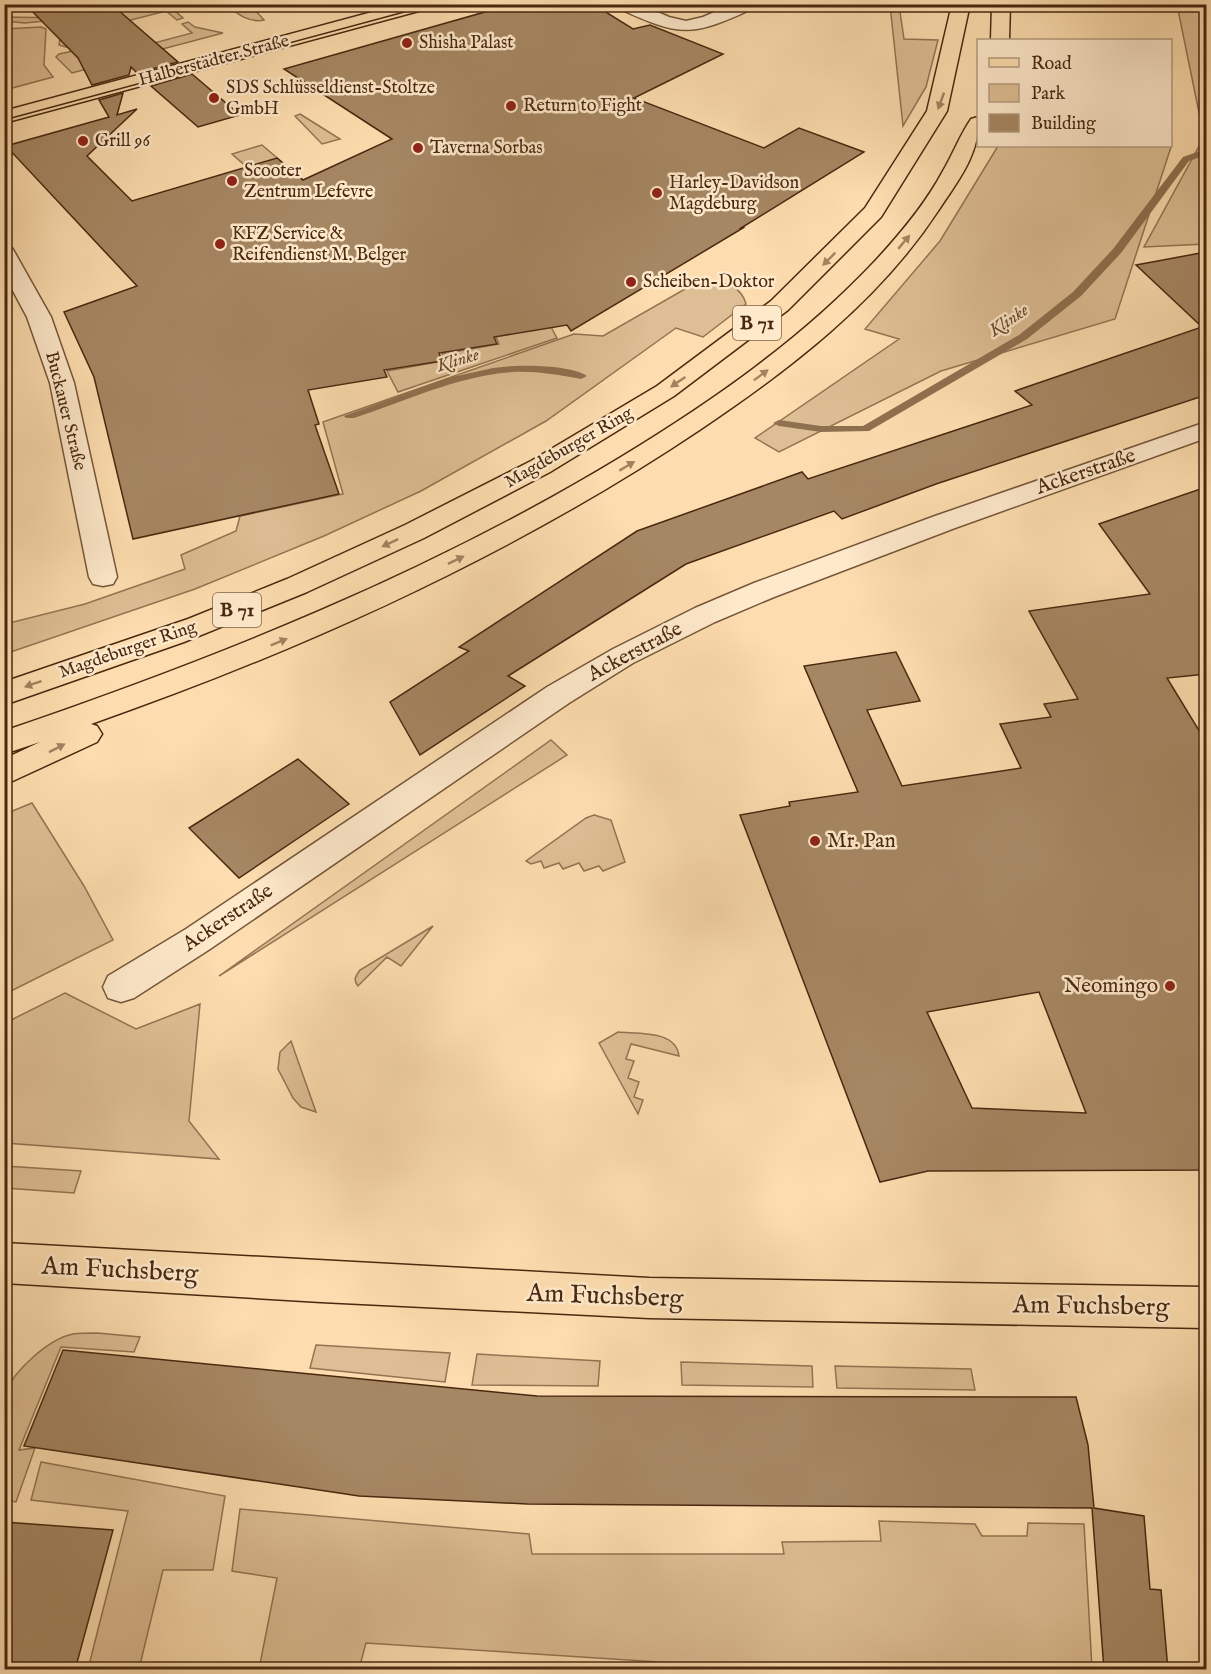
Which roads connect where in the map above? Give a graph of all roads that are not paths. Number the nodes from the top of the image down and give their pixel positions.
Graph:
1 (424, 4) edge
2 (624, 4) edge
3 (748, 4) edge
4 (961, 4) edge
5 (1001, 4) edge
6 (1000, 39) edge
7 (4, 117) edge
8 (977, 125) edge
9 (4, 253) edge
10 (1206, 430) edge
11 (104, 577) dead end
12 (225, 664) junction
13 (4, 694) edge
14 (4, 743) edge
15 (4, 773) edge
16 (121, 987) dead end
17 (7, 1269) edge
18 (1206, 1308) edge

1 - 7 main road, Halberstädter Straße
2 - 3 street
4 -> 13 main road, Magdeburger Ring / B 71
5 - 6 main road
12 -> 8 main road, B 71
9 - 11 street, Buckauer Straße
10 - 16 street, Ackerstraße
12 - 14 main road, B 71
15 -> 12 main road
17 - 18 main road, Am Fuchsberg

